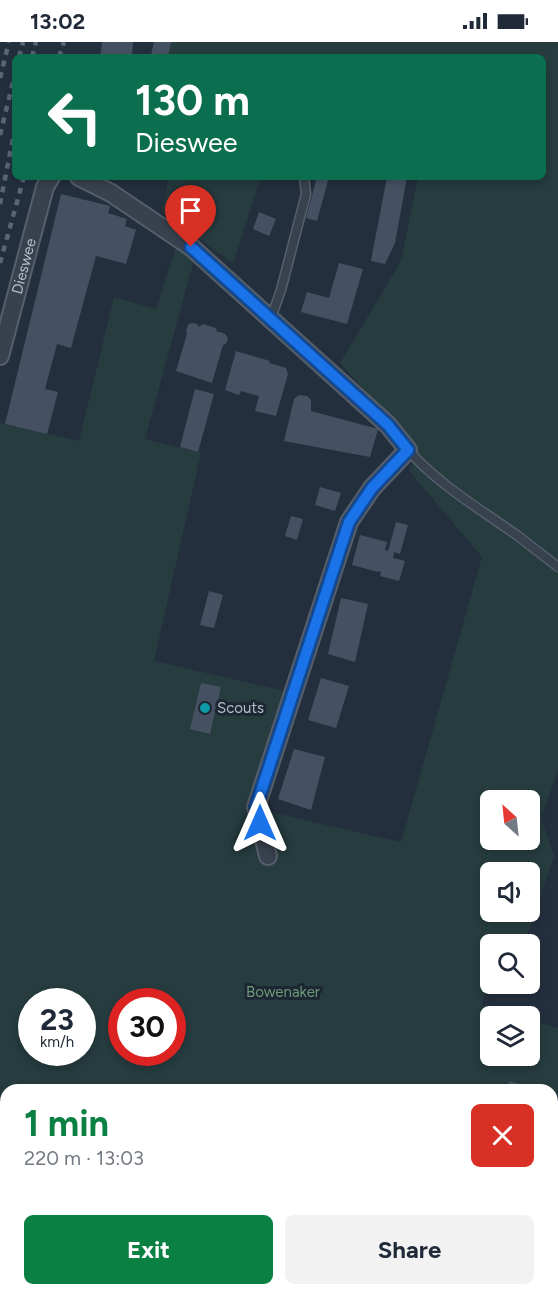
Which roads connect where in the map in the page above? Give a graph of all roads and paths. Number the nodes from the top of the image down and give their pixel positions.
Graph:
1 (49, 180) edge
2 (85, 180) edge
3 (304, 180) edge
4 (271, 318) junction
5 (0, 356) edge
6 (408, 450) junction
7 (558, 567) edge
8 (268, 856) dead end

1 - 5 street, Dieswee
2 - 4 street
3 - 4 lane
4 - 6 street
6 - 7 lane
6 - 8 street

